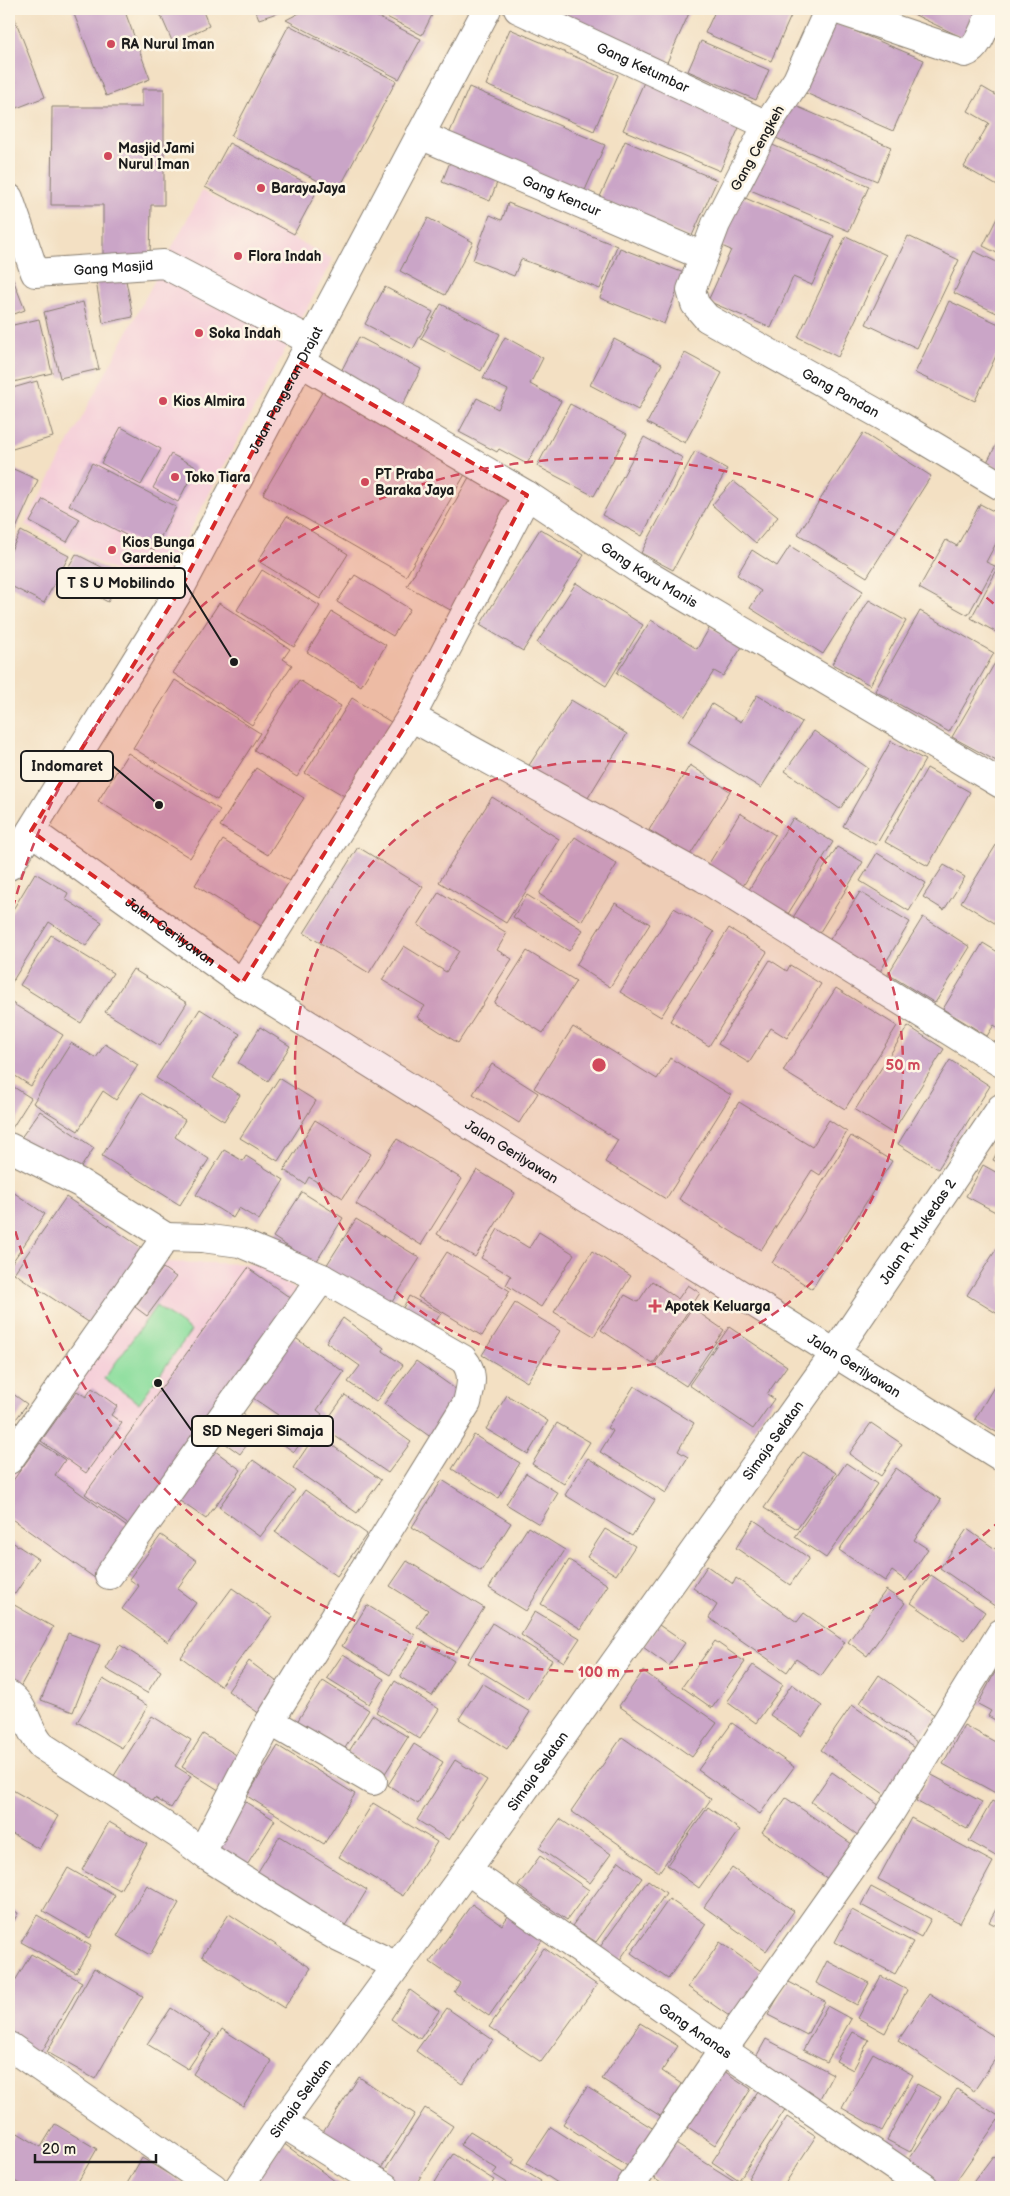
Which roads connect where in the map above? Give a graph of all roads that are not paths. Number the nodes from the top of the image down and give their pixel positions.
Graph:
1 (487, 9) edge
2 (518, 9) edge
3 (829, 9) edge
4 (835, 9) edge
5 (992, 9) edge
6 (768, 125) junction
7 (420, 136) junction
8 (9, 198) edge
9 (703, 256) junction
10 (691, 290) joint
11 (306, 352) junction
12 (1001, 486) edge
13 (527, 495) junction
14 (411, 717) junction
15 (1001, 784) edge
16 (31, 831) junction
17 (9, 866) edge
18 (242, 983) junction
19 (1001, 1063) edge
20 (1001, 1108) edge
21 (9, 1147) edge
22 (166, 1237) junction
23 (322, 1278) junction
24 (835, 1354) junction
25 (1001, 1457) edge
26 (9, 1460) edge
27 (109, 1575) dead end
28 (1001, 1633) edge
29 (9, 1696) edge
30 (270, 1721) junction
31 (373, 1781) dead end
32 (202, 1852) junction
33 (467, 1870) junction
34 (397, 1966) junction
35 (9, 2046) edge
36 (723, 2050) junction
37 (282, 2123) junction
38 (213, 2187) edge
39 (239, 2187) edge
40 (385, 2187) edge
41 (630, 2187) edge
42 (924, 2187) edge

1 - 7 street, Jalan Pangeran Drajat
2 - 6 street, Gang Ketumbar
3 - 6 street, Gang Cengkeh
4 - 5 street
6 - 9 street, Gang Cengkeh
7 - 9 street, Gang Kencur
7 - 11 street, Jalan Pangeran Drajat
8 - 11 street, Gang Masjid
9 - 10 street, Gang Cengkeh
10 - 12 street, Gang Pandan
11 - 13 street, Gang Kayu Manis
11 - 16 street, Jalan Pangeran Drajat
13 - 14 street
13 - 15 street, Gang Kayu Manis
14 - 18 street
14 - 19 street
16 - 17 street, Jalan Pangeran Drajat
16 - 18 street, Jalan Gerilyawan
18 - 24 street, Jalan Gerilyawan
20 - 24 street, Jalan R. Mukedas 2
21 - 22 street
22 - 23 street
22 - 26 street
23 - 27 street
23 - 30 street
24 - 25 street, Jalan Gerilyawan
24 - 33 street, Simaja Selatan
28 - 36 street
29 - 32 street
30 - 31 street
30 - 32 street
32 - 34 street
33 - 34 street, Simaja Selatan
33 - 36 street, Gang Ananas
34 - 37 street, Simaja Selatan
35 - 38 street
36 - 41 street
36 - 42 street, Gang Ananas
37 - 39 street, Simaja Selatan
37 - 40 street

